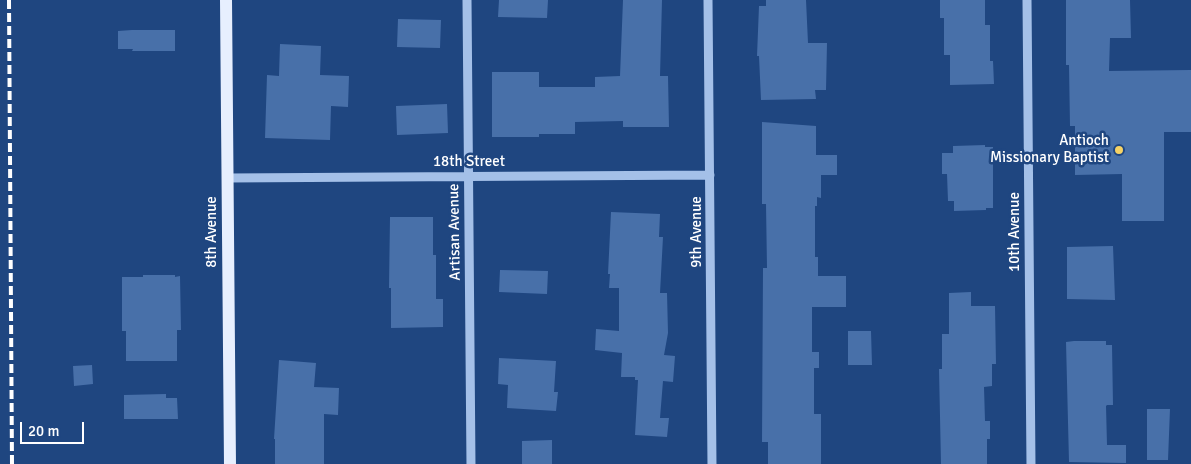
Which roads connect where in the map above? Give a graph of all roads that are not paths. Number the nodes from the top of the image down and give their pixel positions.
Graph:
1 (226, 0) edge
2 (467, 0) edge
3 (708, 0) edge
4 (1027, 0) edge
5 (710, 175) junction
6 (468, 176) junction
7 (228, 178) junction
8 (230, 464) edge
9 (471, 464) edge
10 (712, 464) edge
11 (1031, 464) edge

1 - 7 main road, 8th Avenue
2 - 6 street, Artisan Avenue
3 - 5 street, 9th Avenue
4 - 11 street, 10th Avenue
5 - 6 street, 18th Street
5 - 10 street, 9th Avenue
6 - 7 street, 18th Street
6 - 9 street, Artisan Avenue
7 - 8 main road, 8th Avenue

